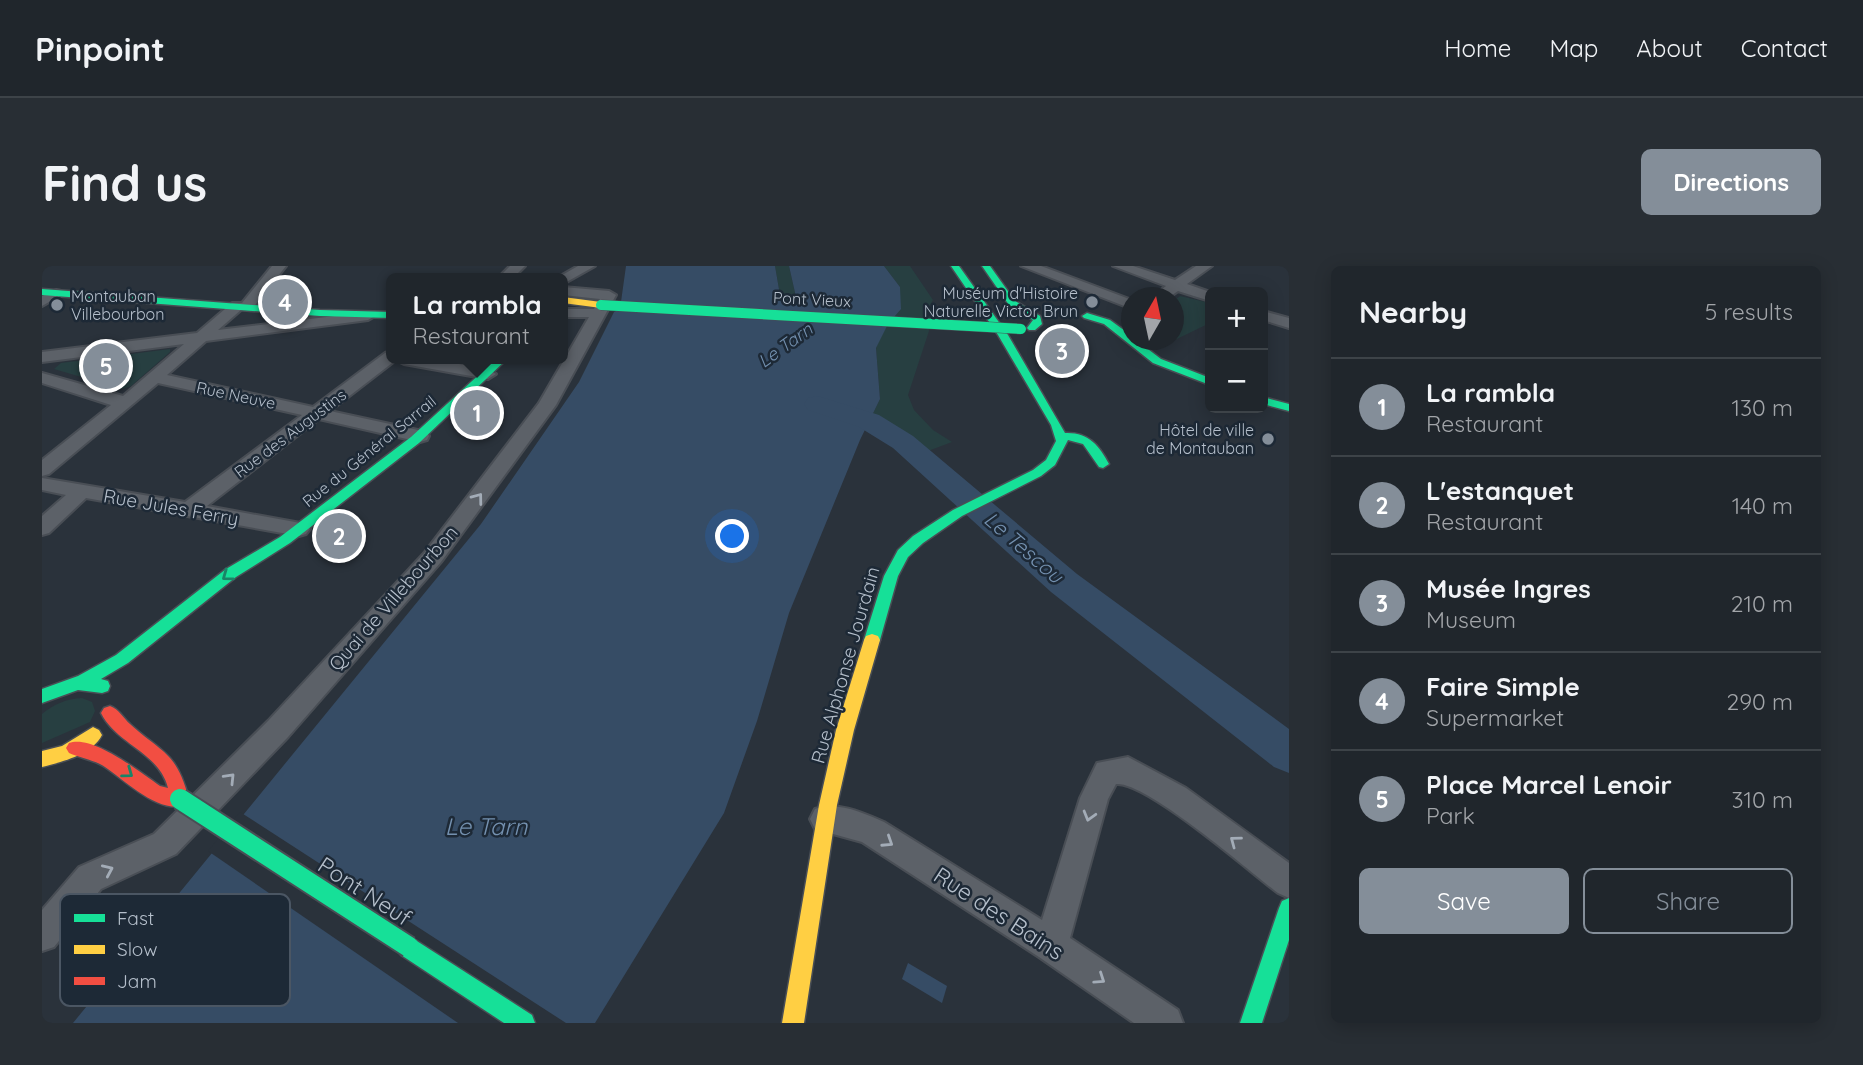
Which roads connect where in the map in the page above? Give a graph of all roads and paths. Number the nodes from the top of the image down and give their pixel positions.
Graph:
1 (279, 266) edge
2 (588, 266) edge
3 (955, 266) edge
4 (986, 266) edge
5 (1001, 266) edge
6 (1028, 266) edge
7 (1205, 266) edge
8 (1124, 267) edge
9 (568, 277) edge
10 (1013, 279) dead end
11 (1175, 285) junction
12 (1172, 287) edge
13 (1085, 288) junction
14 (568, 291) edge
15 (1205, 295) edge
16 (47, 296) edge
17 (568, 301) edge
18 (1121, 302) edge
19 (242, 306) junction
20 (568, 306) edge
21 (601, 309) junction
22 (1028, 311) junction
23 (568, 312) edge
24 (386, 315) edge
25 (368, 316) junction
26 (1068, 316) junction
27 (1268, 317) edge
28 (1121, 321) edge
29 (1107, 322) junction
30 (1289, 323) edge
31 (1026, 328) junction
32 (202, 336) junction
33 (42, 357) edge
34 (386, 360) edge
35 (496, 365) edge
36 (154, 377) junction
37 (42, 378) edge
38 (1205, 380) edge
39 (125, 401) junction
40 (1268, 402) edge
41 (1289, 408) edge
42 (1049, 411) junction
43 (319, 412) junction
44 (419, 436) junction
45 (1061, 439) junction
46 (42, 470) edge
47 (42, 484) edge
48 (82, 491) junction
49 (188, 510) junction
50 (42, 528) edge
51 (292, 535) junction
52 (238, 589) dead end
53 (81, 683) junction
54 (46, 691) edge
55 (113, 700) junction
56 (75, 748) junction
57 (42, 759) edge
58 (180, 799) junction
59 (825, 819) junction
60 (1289, 882) edge
61 (77, 894) edge
62 (1289, 908) edge
63 (60, 914) edge
64 (42, 935) edge
65 (1051, 945) junction
66 (1257, 1021) edge
67 (524, 1023) edge
68 (793, 1023) edge
69 (1165, 1023) edge

1 - 19 street
2 - 9 street
3 - 42 main road
4 - 22 main road
5 - 10 main road
6 - 13 street
7 - 11 street
8 - 11 street
8 - 13 street
11 - 12 street
11 - 15 street
13 - 18 street
14 - 21 street
16 - 19 main road
17 - 21 main road, Pont Vieux
19 - 25 main road
19 - 32 street
20 - 21 main road, Pont Vieux
21 - 23 street
21 - 31 main road, Pont Vieux, bridge
61 -> 21 street, Quai de Villebourbon
22 - 26 main road
22 - 31 main road
24 - 25 main road
25 - 32 street
26 - 29 main road
26 - 31 main road, Pont Vieux
27 - 30 street
28 - 29 street
29 - 38 main road
32 - 33 street
32 - 36 street
34 - 43 street, Rue des Augustins
35 - 44 main road, Rue du Général Sarrail
36 - 39 street
36 - 43 street, Rue Neuve
37 - 39 street
39 - 46 street
40 - 41 main road
42 - 45 main road
42 - 45 main road
43 - 44 street, Rue Neuve
43 - 49 street, Rue des Augustins
44 - 51 main road, Rue du Général Sarrail
45 - 59 main road, Rue Alphonse Jourdain
47 - 48 street, Rue Jules Ferry
48 - 49 street, Rue Jules Ferry
48 - 50 street
49 - 51 street, Rue Jules Ferry
51 - 52 main road, Rue du Général Sarrail
51 -> 53 main road, Rue du Général Sarrail
53 - 54 main road, Rue du Général Sarrail
53 - 55 main road
55 - 56 main road
55 - 58 main road
56 - 57 main road
56 -> 58 main road, Pont Neuf
58 - 67 main road, Pont Neuf, bridge
59 -> 65 street, Rue des Bains
59 - 68 main road, Rue Alphonse Jourdain
60 -> 65 street
62 - 66 main road
64 -> 63 street, Quai de Villebourbon
65 -> 69 street, Rue des Bains

